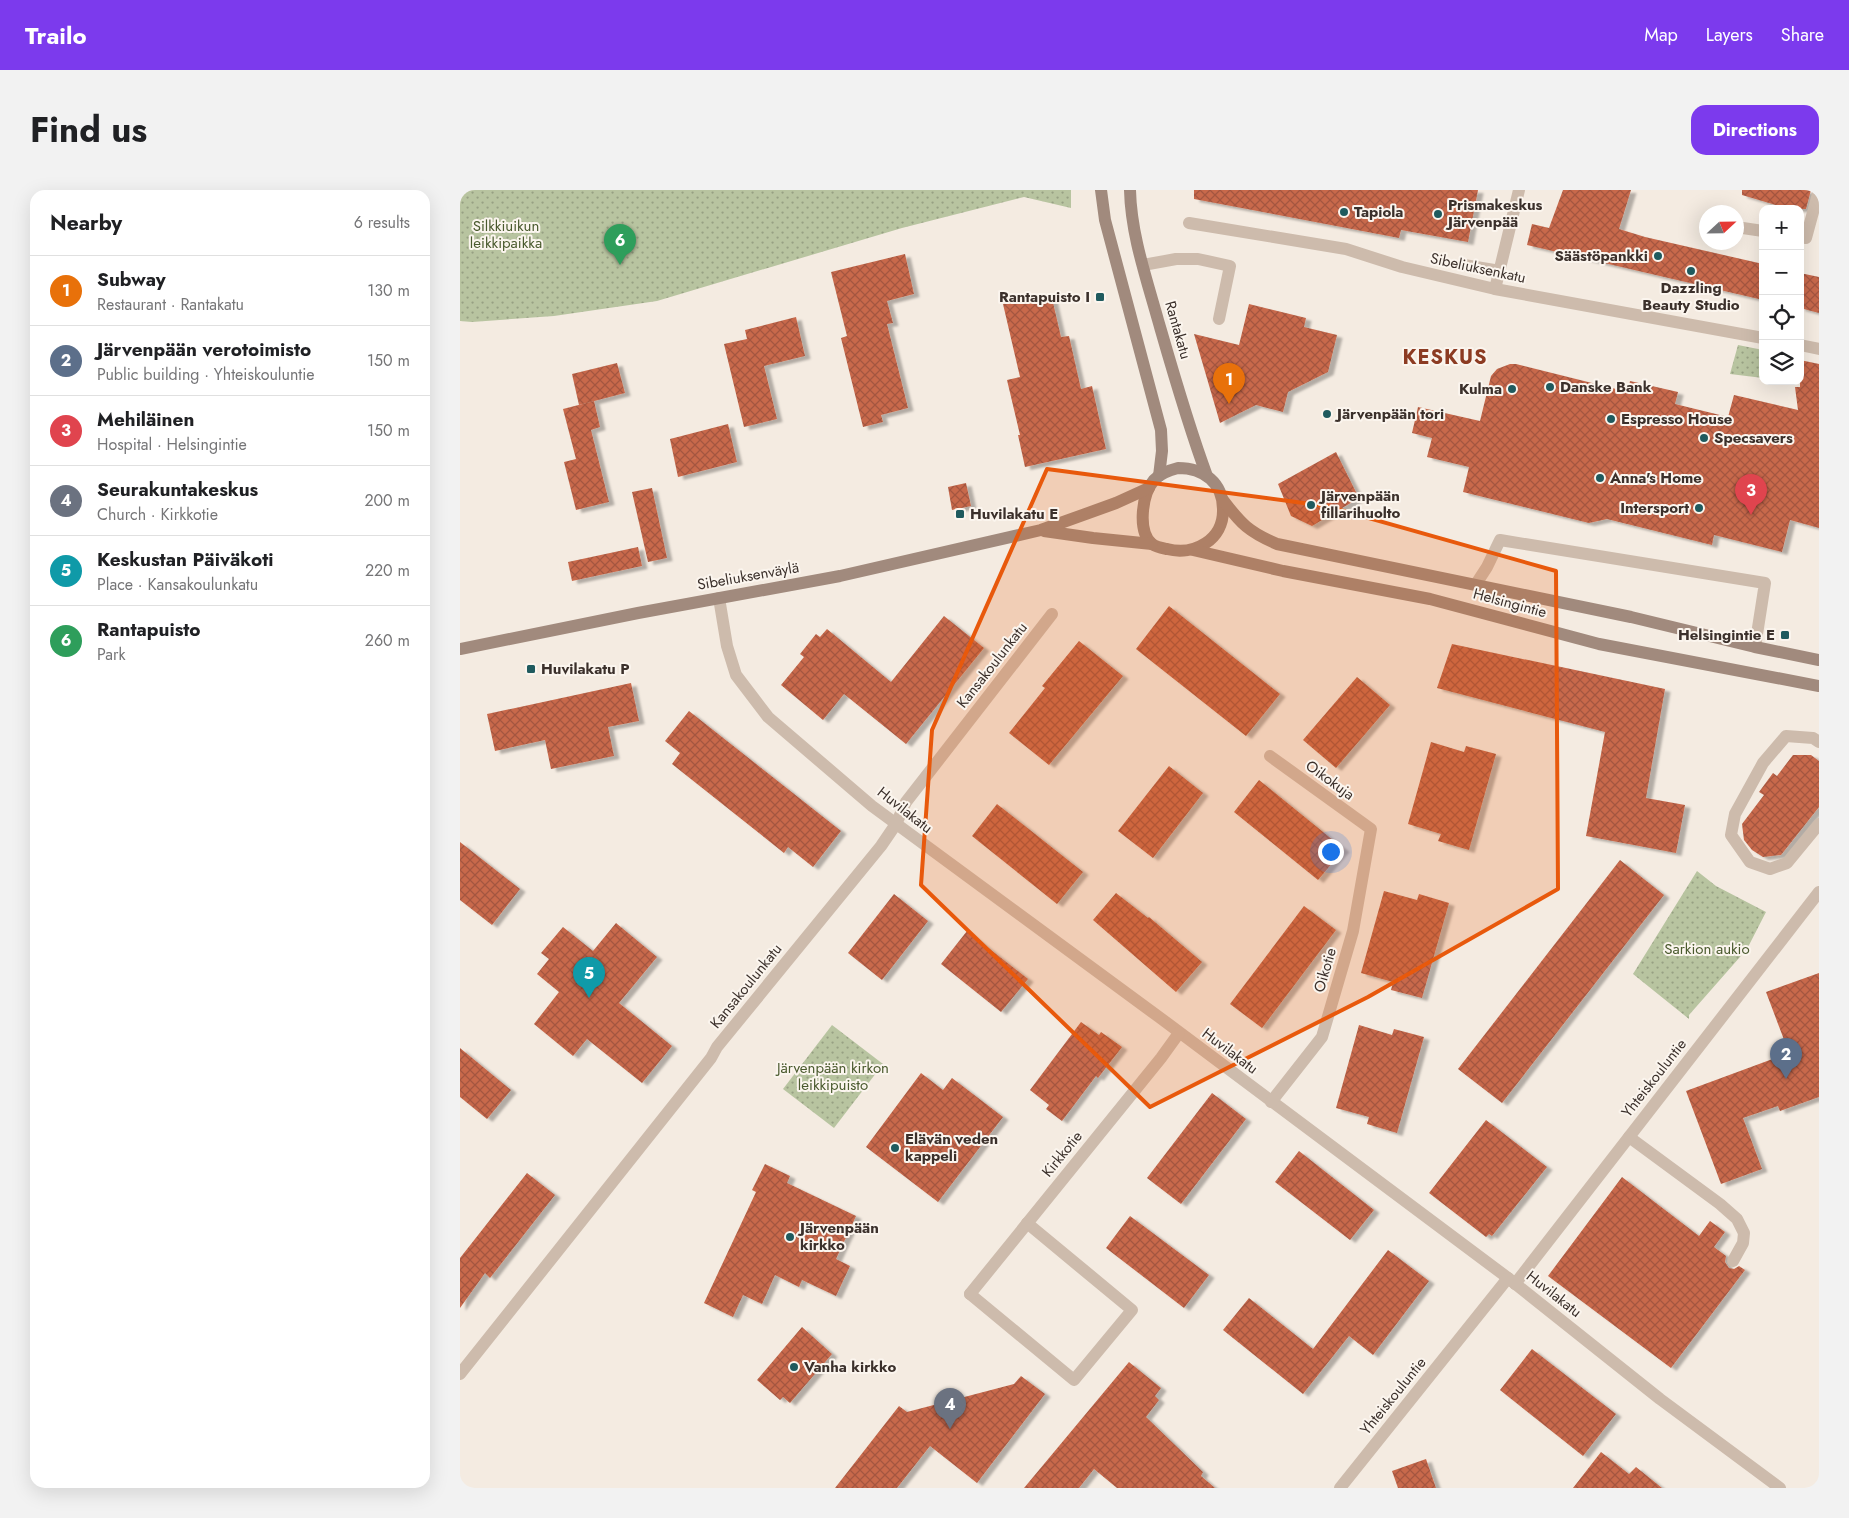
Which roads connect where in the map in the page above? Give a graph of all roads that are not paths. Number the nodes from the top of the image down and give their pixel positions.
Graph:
1 (1101, 190) edge
2 (1130, 190) edge
3 (1518, 190) edge
4 (1818, 190) edge
5 (1189, 223) dead end
6 (1744, 228) edge
7 (1759, 230) edge
8 (1804, 238) edge
9 (1143, 265) junction
10 (1464, 265) dead end
11 (1500, 271) junction
12 (1496, 289) junction
13 (1219, 319) dead end
14 (1759, 337) edge
15 (1804, 346) edge
16 (1819, 350) edge
17 (1160, 476) junction
18 (1207, 476) junction
19 (1149, 488) junction
20 (1223, 500) junction
21 (1041, 530) junction
22 (1152, 544) junction
23 (1193, 550) junction
24 (1476, 584) junction
25 (720, 598) junction
26 (1052, 614) dead end
27 (1755, 647) junction
28 (460, 649) edge
29 (1819, 660) edge
30 (1819, 686) edge
31 (1819, 742) edge
32 (1270, 756) dead end
33 (896, 824) junction
34 (1819, 824) edge
35 (1371, 829) joint
36 (1819, 892) edge
37 (1179, 1034) junction
38 (1271, 1102) junction
39 (1629, 1136) junction
40 (1027, 1223) junction
41 (1734, 1262) dead end
42 (1512, 1281) junction
43 (460, 1374) edge
44 (1340, 1488) edge
45 (1780, 1488) edge

1 - 17 main road
2 - 9 main road, Rantakatu
3 - 11 street
4 - 8 street
5 - 12 street, Sibeliuksenkatu
6 - 7 street
9 - 13 street
9 - 18 main road, Rantakatu
10 - 11 street
11 - 12 street
12 - 14 street, Sibeliuksenkatu
15 - 16 street
17 - 18 main road
17 - 19 main road
18 - 20 main road
19 - 21 main road, Sibeliuksenväylä
19 - 22 main road
20 - 23 main road
20 - 24 main road, Helsingintie
21 - 22 main road, Sibeliuksenväylä
21 - 25 main road, Sibeliuksenväylä
22 - 23 main road
23 - 30 main road, Helsingintie
24 - 27 main road, Helsingintie
24 - 27 street
25 - 28 main road, Sibeliuksenväylä
25 - 33 street, Huvilakatu
26 - 33 street, Kansakoulunkatu
27 - 29 main road, Helsingintie
31 - 34 street
32 - 35 street, Oikokuja
33 - 37 street, Huvilakatu
33 - 43 street, Kansakoulunkatu
35 - 38 street, Oikotie
36 - 39 street, Yhteiskouluntie
37 - 38 street, Huvilakatu
37 - 40 street, Kirkkotie
38 - 42 street, Huvilakatu
39 - 41 street
39 - 42 street, Yhteiskouluntie
40 - 40 street, Kirkkotie
42 - 44 street, Yhteiskouluntie
42 - 45 street, Huvilakatu

